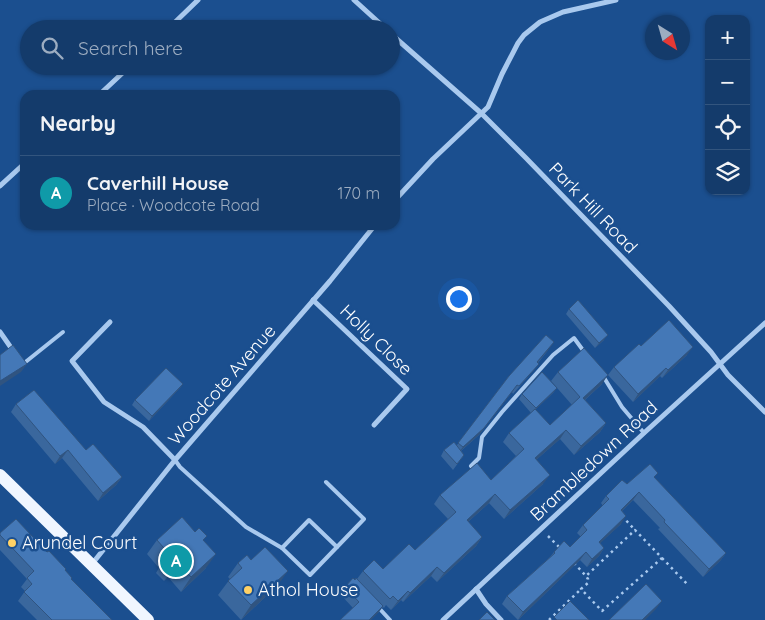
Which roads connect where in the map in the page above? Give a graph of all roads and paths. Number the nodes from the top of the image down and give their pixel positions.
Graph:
1 (198, 0) edge
2 (354, 0) edge
3 (616, 0) edge
4 (177, 20) edge
5 (376, 20) edge
6 (400, 42) edge
7 (120, 75) edge
8 (104, 90) edge
9 (481, 113) junction
10 (20, 168) edge
11 (0, 186) edge
12 (400, 195) edge
13 (371, 230) edge
14 (313, 300) junction
15 (110, 322) dead end
16 (765, 323) edge
17 (0, 332) edge
18 (63, 332) dead end
19 (591, 361) edge
20 (23, 364) joint
21 (720, 364) junction
22 (597, 368) edge
23 (765, 412) edge
24 (374, 424) dead end
25 (644, 433) junction
26 (175, 460) junction
27 (471, 466) edge
28 (0, 475) edge
29 (326, 482) dead end
30 (622, 516) edge
31 (542, 529) junction
32 (635, 530) junction
33 (337, 547) junction
34 (282, 548) junction
35 (561, 549) edge
36 (662, 558) junction
37 (574, 562) edge
38 (91, 564) junction
39 (586, 576) junction
40 (688, 585) dead end
41 (476, 589) junction
42 (581, 589) junction
43 (376, 606) edge
44 (148, 620) edge
45 (390, 620) edge
46 (443, 620) edge
47 (501, 620) edge
48 (549, 620) edge

1 - 4 street
2 - 5 street
3 - 9 street
6 - 9 street, Park Hill Road
7 - 8 street
9 - 12 street
9 - 21 street, Park Hill Road
10 - 11 street
13 - 14 street, Woodcote Avenue
14 - 24 street, Holly Close
14 - 26 street, Woodcote Avenue
15 - 26 street
16 - 21 street, Brambledown Road
17 - 20 street
18 - 20 lane
19 - 27 lane
21 - 23 street, Park Hill Road
21 - 25 street, Brambledown Road
22 - 25 lane
25 - 31 street, Brambledown Road
26 - 34 lane
26 - 38 street, Woodcote Avenue
28 - 38 main road
29 - 33 lane
30 - 32 path
31 - 35 path
31 - 41 street, Brambledown Road
32 - 36 path
32 - 39 path
33 - 34 lane
33 - 34 lane
36 - 40 path
36 - 42 path
37 - 39 path
38 - 44 main road
39 - 42 path
41 - 46 street, Brambledown Road
41 - 47 street
42 - 48 path
43 - 45 lane

